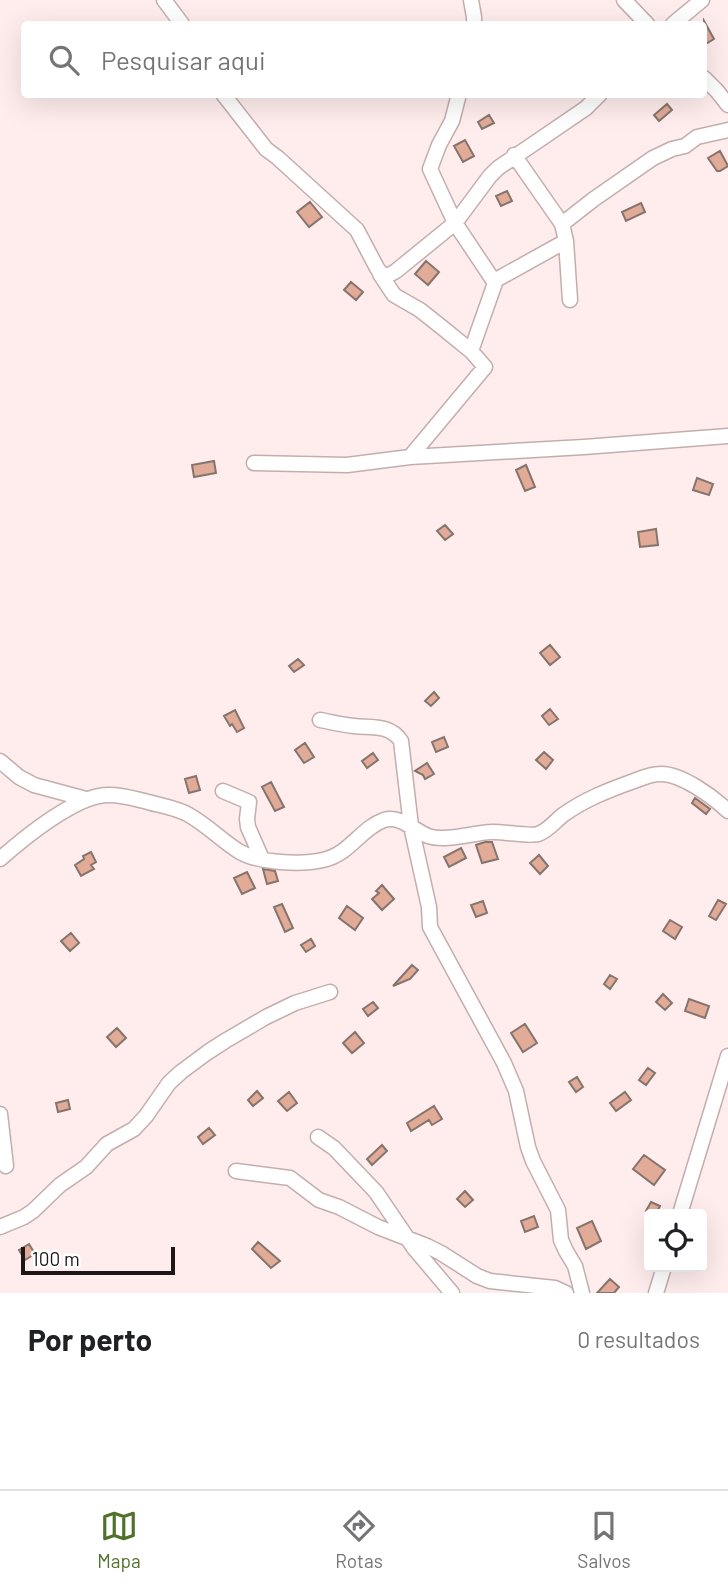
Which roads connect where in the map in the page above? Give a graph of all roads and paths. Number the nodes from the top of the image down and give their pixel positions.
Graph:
1 (163, 0) edge
2 (471, 0) edge
3 (624, 0) edge
4 (702, 0) edge
5 (180, 21) edge
6 (474, 21) edge
7 (644, 21) edge
8 (677, 21) edge
9 (707, 81) edge
10 (226, 98) edge
11 (458, 98) edge
12 (596, 98) edge
13 (728, 105) edge
14 (728, 130) edge
15 (514, 156) junction
16 (455, 223) junction
17 (562, 224) junction
18 (566, 241) junction
19 (380, 274) junction
20 (494, 281) junction
21 (570, 300) dead end
22 (471, 351) junction
23 (728, 436) edge
24 (410, 457) junction
25 (254, 463) dead end
26 (320, 720) dead end
27 (0, 761) edge
28 (223, 791) dead end
29 (86, 799) junction
30 (728, 811) edge
31 (411, 826) junction
32 (0, 859) edge
33 (262, 859) junction
34 (330, 992) dead end
35 (728, 1056) edge
36 (0, 1114) edge
37 (318, 1137) dead end
38 (6, 1166) dead end
39 (236, 1171) dead end
40 (682, 1209) edge
41 (0, 1227) edge
42 (408, 1239) junction
43 (662, 1272) edge
44 (515, 1284) junction
45 (452, 1293) edge
46 (489, 1293) edge
47 (566, 1293) edge
48 (582, 1293) edge
49 (656, 1293) edge

1 - 5 street
2 - 6 street
3 - 7 street
4 - 8 street
9 - 13 street
10 - 19 street
11 - 16 street
12 - 15 street
14 - 17 street
15 - 16 street
15 - 17 street
16 - 19 street
16 - 20 street
17 - 18 street
18 - 20 street
18 - 21 street
19 - 22 street
20 - 22 street
22 - 24 street
23 - 24 street
24 - 25 street
26 - 31 street
27 - 29 street
28 - 33 street
29 - 32 street
29 - 33 street
30 - 31 street
31 - 33 street
31 - 48 street
34 - 41 street
35 - 40 street
36 - 38 street
37 - 42 street
39 - 42 street
42 - 44 street
42 - 45 street
43 - 49 street
44 - 46 street
44 - 47 street

